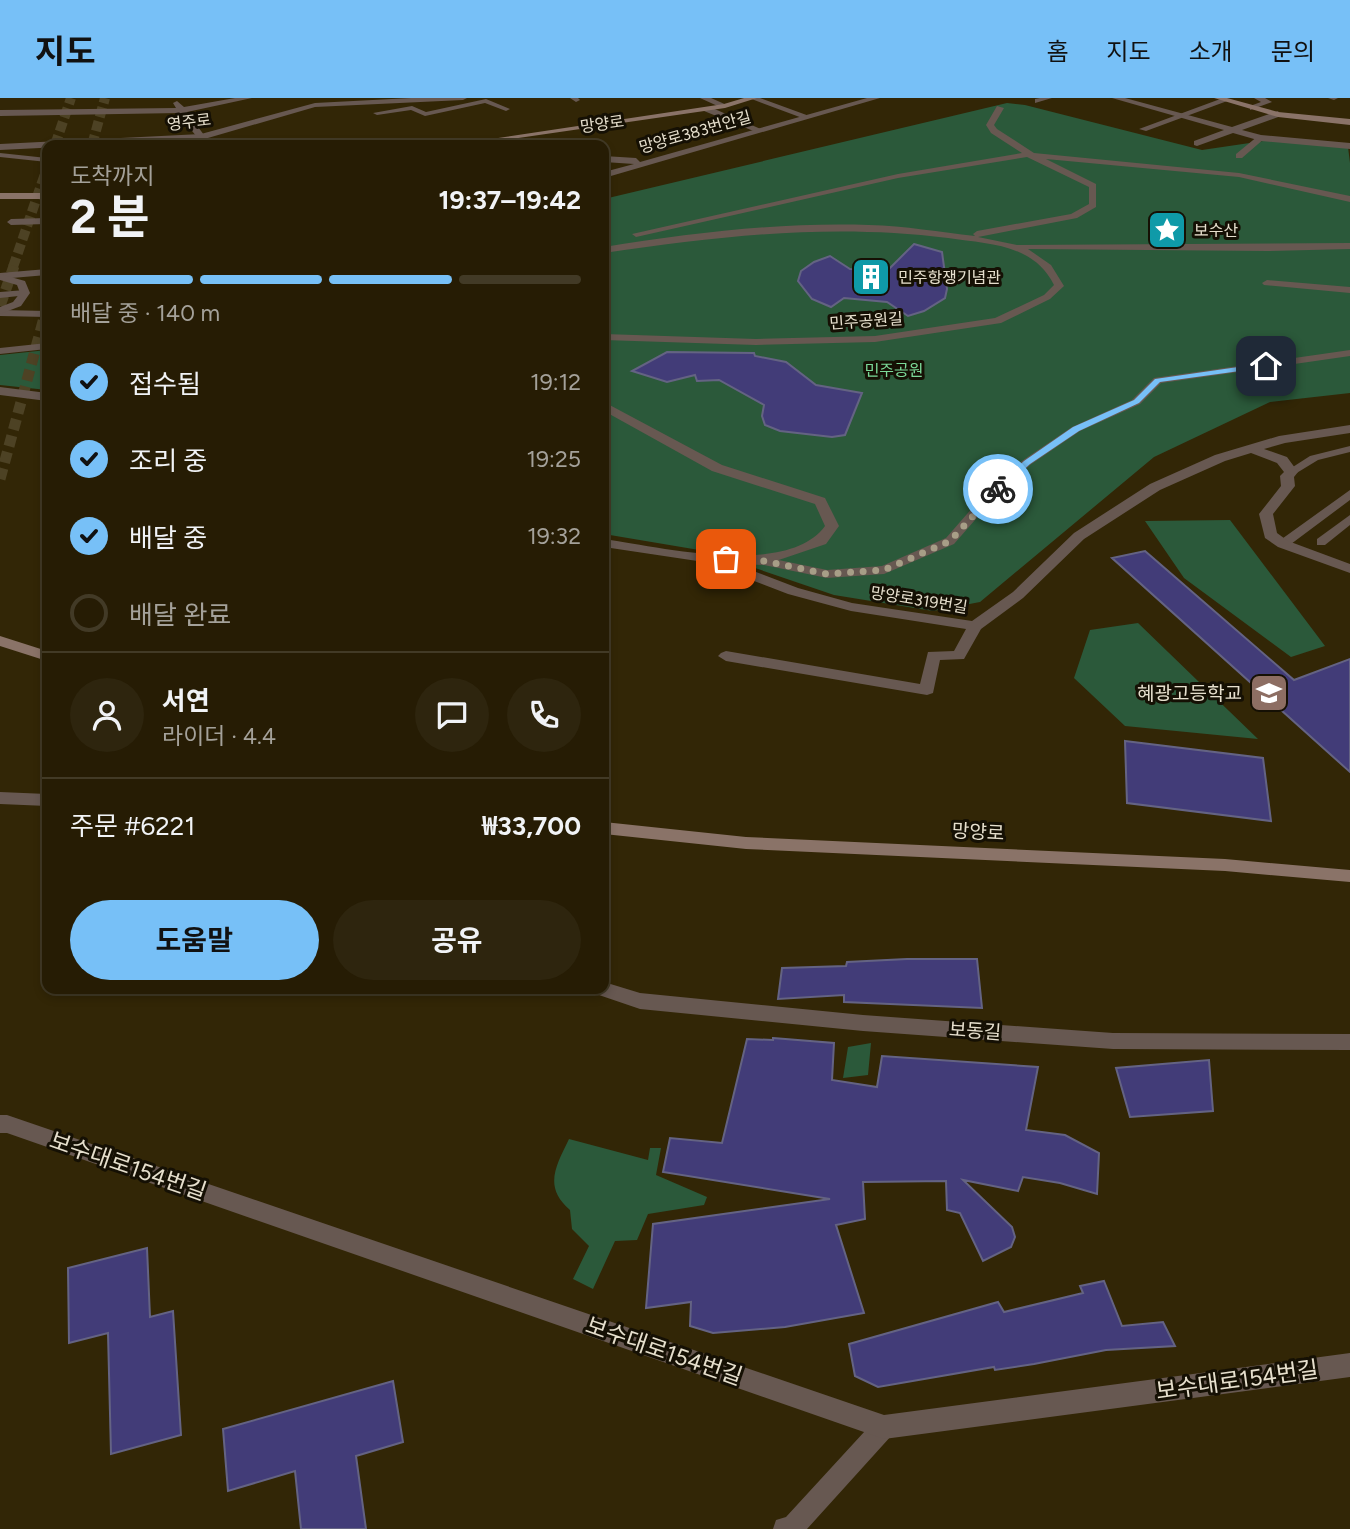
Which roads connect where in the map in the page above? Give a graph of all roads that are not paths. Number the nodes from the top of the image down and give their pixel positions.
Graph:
1 (172, 98) edge
2 (248, 98) edge
3 (407, 98) edge
4 (463, 98) edge
5 (704, 98) edge
6 (753, 98) edge
7 (876, 98) edge
8 (1048, 98) edge
9 (1116, 98) edge
10 (1258, 98) edge
11 (1278, 98) edge
12 (435, 99) edge
13 (1222, 99) edge
14 (1038, 101) dead end
15 (1268, 102) junction
16 (384, 103) junction
17 (725, 106) junction
18 (394, 108) junction
19 (506, 108) dead end
20 (1000, 108) dead end
21 (1253, 108) junction
22 (707, 109) junction
23 (184, 110) junction
24 (0, 113) edge
25 (377, 113) dead end
26 (1278, 114) junction
27 (808, 117) junction
28 (1178, 117) junction
29 (1350, 122) edge
30 (1143, 129) dead end
31 (760, 130) junction
32 (1231, 131) junction
33 (201, 137) junction
34 (1261, 138) junction
35 (141, 140) edge
36 (206, 140) edge
37 (490, 140) edge
38 (1197, 143) dead end
39 (42, 145) edge
40 (1350, 146) edge
41 (0, 147) edge
42 (0, 155) edge
43 (1027, 155) junction
44 (1239, 156) dead end
45 (609, 159) edge
46 (42, 160) edge
47 (647, 161) junction
48 (609, 173) edge
49 (0, 196) edge
50 (42, 196) edge
51 (1350, 199) edge
52 (42, 221) edge
53 (11, 222) dead end
54 (951, 237) junction
55 (1015, 246) junction
56 (1350, 246) edge
57 (609, 247) edge
58 (609, 248) edge
59 (42, 272) edge
60 (0, 276) edge
61 (1267, 283) dead end
62 (1350, 290) edge
63 (25, 293) junction
64 (0, 295) edge
65 (0, 312) edge
66 (42, 314) edge
67 (609, 337) edge
68 (42, 346) edge
69 (0, 351) edge
70 (1350, 353) edge
71 (0, 391) edge
72 (42, 396) edge
73 (609, 409) edge
74 (1350, 429) edge
75 (1252, 449) junction
76 (1350, 449) edge
77 (1291, 472) junction
78 (1350, 494) edge
79 (1350, 519) edge
80 (1321, 542) dead end
81 (609, 544) edge
82 (1283, 544) junction
83 (707, 558) junction
84 (764, 561) junction
85 (1350, 569) edge
86 (975, 626) junction
87 (0, 641) edge
88 (42, 654) edge
89 (726, 656) dead end
90 (0, 798) edge
91 (42, 800) edge
92 (609, 829) edge
93 (1350, 876) edge
94 (609, 991) edge
95 (1350, 1042) edge
96 (0, 1124) edge
97 (1350, 1365) edge
98 (884, 1427) junction
99 (785, 1529) edge

1 - 23 street
2 - 23 street
3 - 12 street
4 - 12 street, 영주로
5 - 17 street
6 - 17 main road, 망양로
6 - 27 lane
7 - 27 street, 망양로383번안길
8 - 14 lane
9 - 28 street
10 - 15 lane
11 - 15 lane
12 - 16 street, 영주로
13 - 21 main road
13 - 28 lane
15 - 21 lane
16 - 18 lane
16 - 33 street, 영주로
17 - 22 main road, 망양로
18 - 19 lane
18 - 25 lane
20 - 43 lane
21 - 26 main road
22 - 31 lane, 망양로
22 - 37 main road, 망양로
23 - 24 street
23 - 33 street
26 - 29 main road
26 - 32 street
27 - 31 street, 망양로383번안길
28 - 30 lane
28 - 32 street
31 - 47 street, 망양로383번안길
32 - 34 street
32 - 38 street
33 - 35 street, 영주로
33 - 36 street
34 - 40 street
34 - 44 lane
39 - 41 street, 영주로
42 - 46 lane
43 - 51 lane
43 - 54 lane
43 - 57 lane
45 - 47 street
47 - 48 street, 망양로383번안길
49 - 50 main road
52 - 53 lane
54 - 55 lane, 민주공원길
54 - 58 lane, 민주공원길
55 - 56 lane, 민주공원길
55 - 67 lane, 민주공원길
59 - 60 street
60 - 63 street
61 - 62 lane
63 - 64 lane
63 - 65 street
65 - 66 street
68 - 69 lane
70 - 84 lane
71 - 72 street
73 - 84 street
74 - 75 street, 망양로319번길
75 - 77 street
75 - 86 street, 망양로319번길
76 - 77 lane
77 - 82 street
78 - 82 lane
79 - 80 lane
81 - 83 street
82 - 85 street
83 - 84 street
83 - 86 street, 망양로319번길
86 - 89 street
87 - 88 main road
90 - 91 street
92 - 93 main road, 망양로
94 - 95 street, 보동길
96 - 98 street, 보수대로154번길
97 - 98 street, 보수대로154번길
98 - 99 lane

